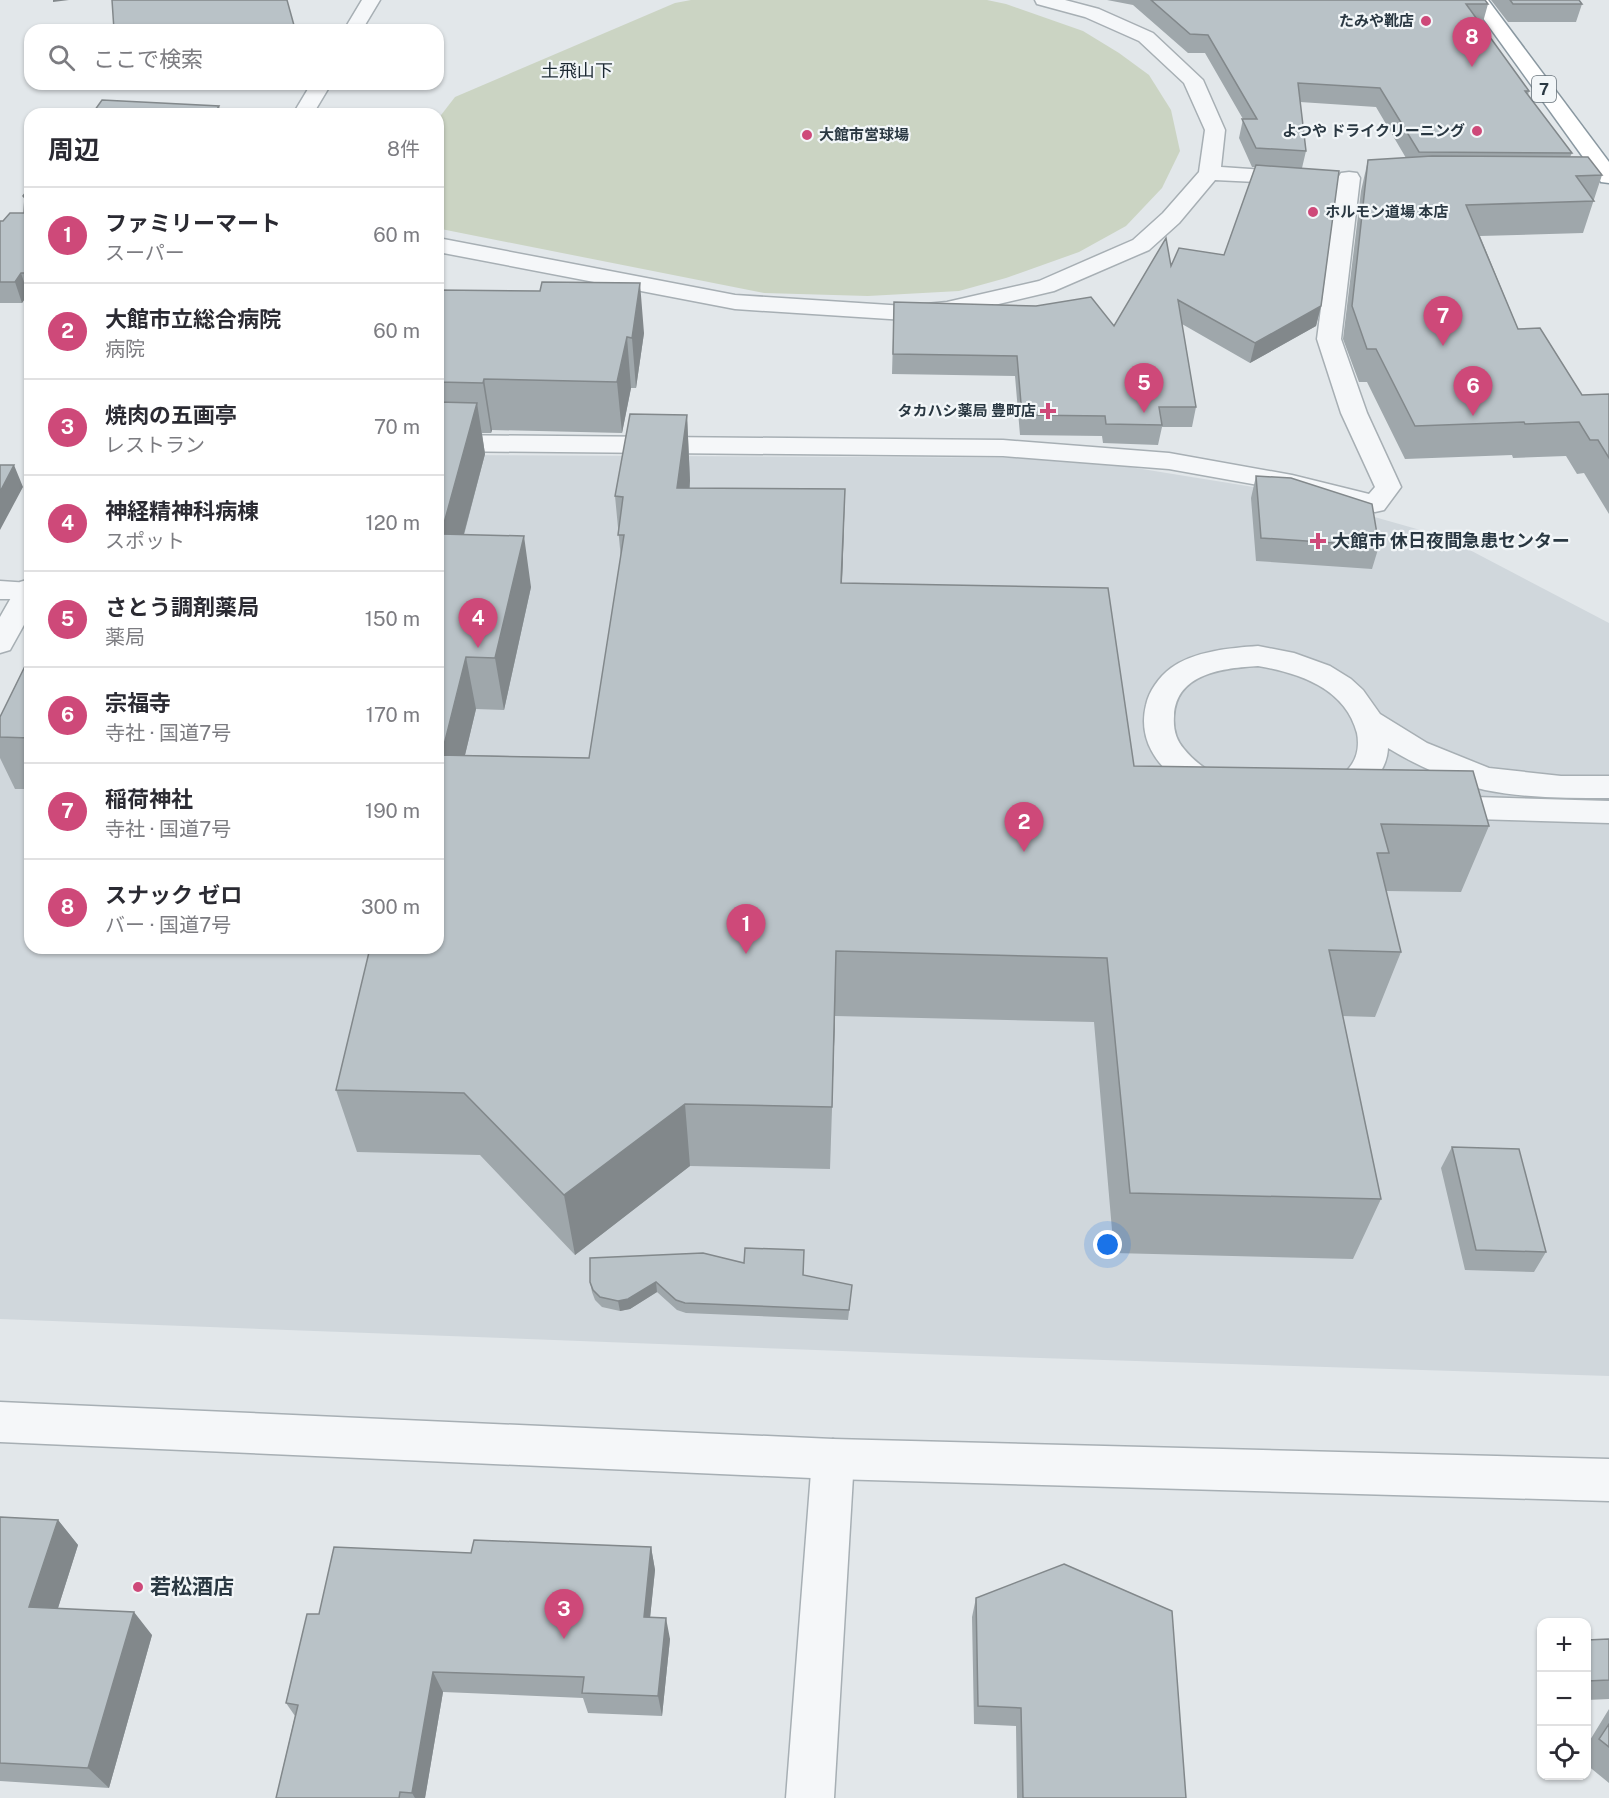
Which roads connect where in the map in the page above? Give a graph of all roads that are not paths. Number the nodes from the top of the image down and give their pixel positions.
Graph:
1 (371, 0) edge
2 (1044, 0) edge
3 (1479, 0) edge
4 (357, 24) edge
5 (317, 90) edge
6 (307, 108) edge
7 (1209, 173) junction
8 (1609, 179) edge
9 (1585, 181) edge
10 (444, 246) edge
11 (444, 443) edge
12 (0, 590) edge
13 (24, 590) edge
14 (24, 599) edge
15 (0, 642) edge
16 (1370, 722) junction
17 (1609, 787) edge
18 (1311, 803) junction
19 (1370, 805) edge
20 (1406, 806) edge
21 (1609, 812) edge
22 (0, 1422) edge
23 (833, 1459) junction
24 (1609, 1480) edge
25 (810, 1798) edge

1 - 4 street
2 - 7 street
3 - 8 highway, 7
5 - 6 street
7 - 10 street
7 - 11 street
8 - 9 street
12 - 13 street
14 - 15 street
16 - 17 street
16 - 18 street
16 - 18 street
18 - 19 street
20 - 21 street
22 - 23 street
23 - 24 street
23 - 25 street

